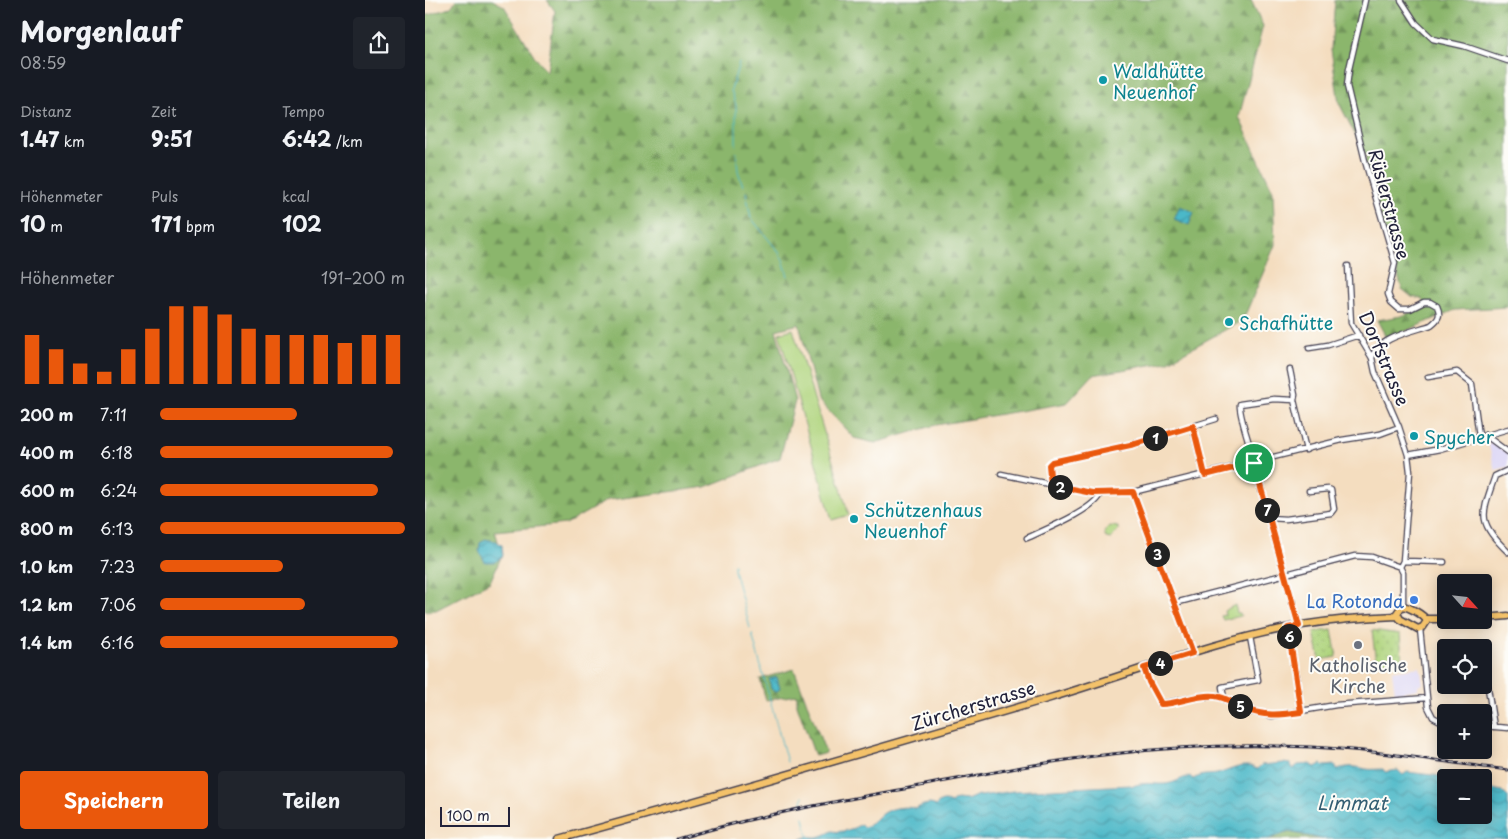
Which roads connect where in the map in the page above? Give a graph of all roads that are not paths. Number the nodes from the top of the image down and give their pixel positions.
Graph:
1 (1365, 0) edge
2 (1401, 0) edge
3 (1508, 62) edge
4 (1348, 266) dead end
5 (1359, 335) junction
6 (1309, 348) dead end
7 (1372, 358) junction
8 (1290, 370) dead end
9 (1428, 377) dead end
10 (1294, 400) junction
11 (1216, 418) dead end
12 (1193, 426) junction
13 (1399, 427) junction
14 (1508, 430) edge
15 (1482, 436) junction
16 (1306, 450) junction
17 (1508, 452) edge
18 (1409, 455) junction
19 (1254, 463) junction
20 (1508, 470) edge
21 (1001, 474) dead end
22 (1205, 475) junction
23 (1051, 485) junction
24 (1309, 491) dead end
25 (1133, 492) junction
26 (1101, 494) junction
27 (1269, 518) junction
28 (1027, 538) dead end
29 (1508, 552) edge
30 (1403, 561) junction
31 (1444, 562) dead end
32 (1400, 568) junction
33 (1285, 574) junction
34 (1175, 603) junction
35 (1403, 606) junction
36 (1397, 616) junction
37 (1508, 616) edge
38 (1493, 617) edge
39 (1437, 618) edge
40 (1426, 619) junction
41 (1299, 626) junction
42 (1288, 628) junction
43 (1420, 629) junction
44 (1250, 637) junction
45 (1193, 653) junction
46 (1144, 668) junction
47 (1489, 694) edge
48 (1224, 698) junction
49 (1427, 698) junction
50 (1301, 712) junction
51 (1437, 719) edge
52 (1494, 727) joint
53 (1508, 728) edge
54 (559, 839) edge

1 - 7 street, Rüslerstrasse
2 - 3 street
4 - 5 street, Dorfstrasse
5 - 6 street
5 - 7 street, Dorfstrasse
7 - 13 street, Dorfstrasse
8 - 10 street
9 - 15 street
10 - 16 street
10 - 19 street
11 - 12 street
12 - 22 street
12 - 23 street
13 - 16 street
13 - 18 street, Dorfstrasse
14 - 15 street
15 - 17 street
15 - 18 street
16 - 19 street
18 - 30 street, Dorfstrasse
19 - 22 street
19 - 27 street
20 - 29 street
21 - 23 street
22 - 25 street
23 - 26 street
24 - 27 street
25 - 26 street
25 - 34 street
26 - 28 street
27 - 33 street
30 - 31 street
30 - 32 street, Dorfstrasse
32 - 33 street
32 - 35 street
33 - 34 street
33 - 41 street
34 - 45 street
35 - 36 main road
35 - 40 main road
36 - 41 main road, Zürcherstrasse
36 - 43 main road
37 - 38 main road
39 - 40 main road
40 - 43 main road
41 - 42 main road, Zürcherstrasse
42 - 44 main road, Zürcherstrasse
42 - 50 street
43 - 49 street
44 - 45 main road, Zürcherstrasse
44 - 48 street
45 - 46 main road, Zürcherstrasse
46 - 48 street
46 - 54 main road, Zürcherstrasse
47 - 52 street
48 - 50 street
49 - 50 street
49 - 51 street
52 - 53 street

